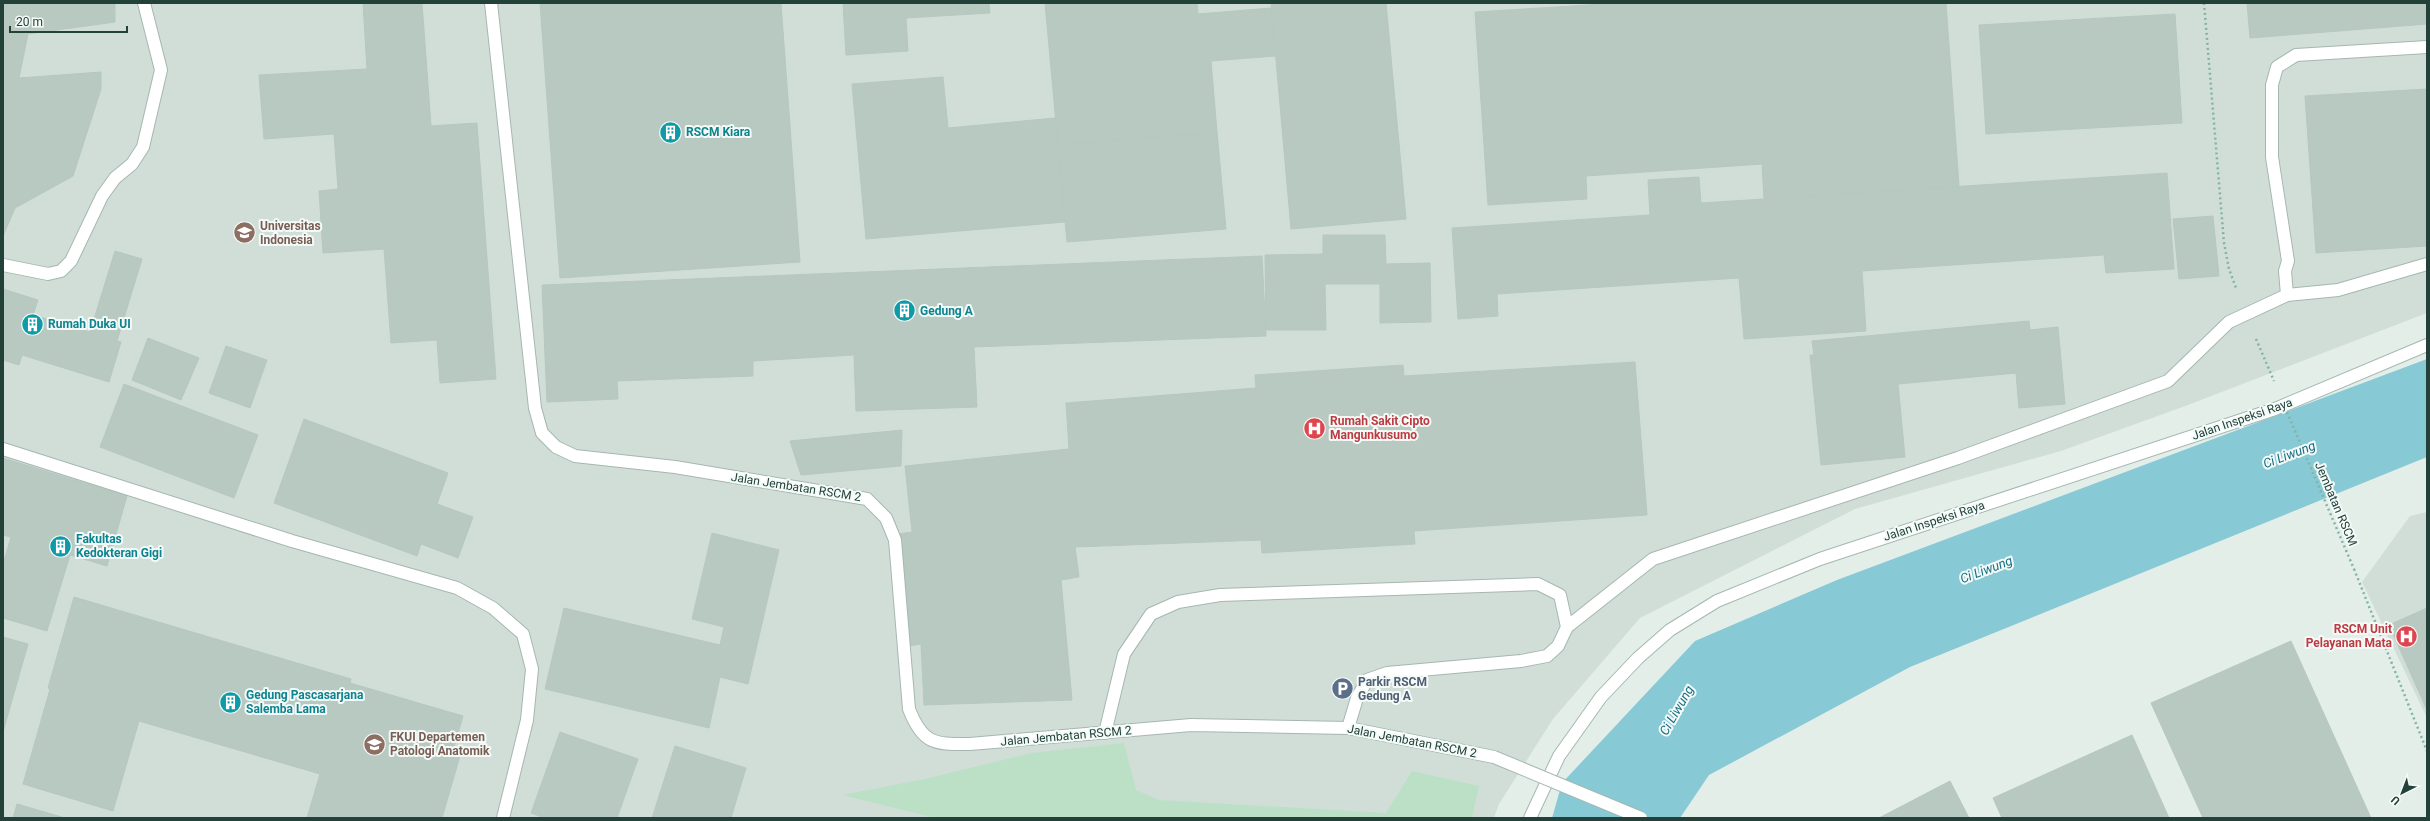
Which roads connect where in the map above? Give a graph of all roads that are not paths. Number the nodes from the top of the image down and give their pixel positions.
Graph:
1 (144, 3) edge
2 (491, 3) edge
3 (2427, 47) edge
4 (2427, 264) edge
5 (3, 265) edge
6 (2287, 294) junction
7 (2427, 345) edge
8 (3, 449) edge
9 (1567, 627) junction
10 (1348, 728) junction
11 (1105, 733) junction
12 (503, 818) edge
13 (1530, 818) edge
14 (1641, 818) edge

1 - 5 street
2 - 11 street, Jalan Jembatan RSCM 2
3 - 6 street
4 - 6 street
6 - 9 street
7 - 13 street, Jalan Inspeksi Raya
8 - 12 street
9 - 10 street
9 - 11 street
10 - 11 street, Jalan Jembatan RSCM 2
10 - 14 street, Jalan Jembatan RSCM 2, bridge

